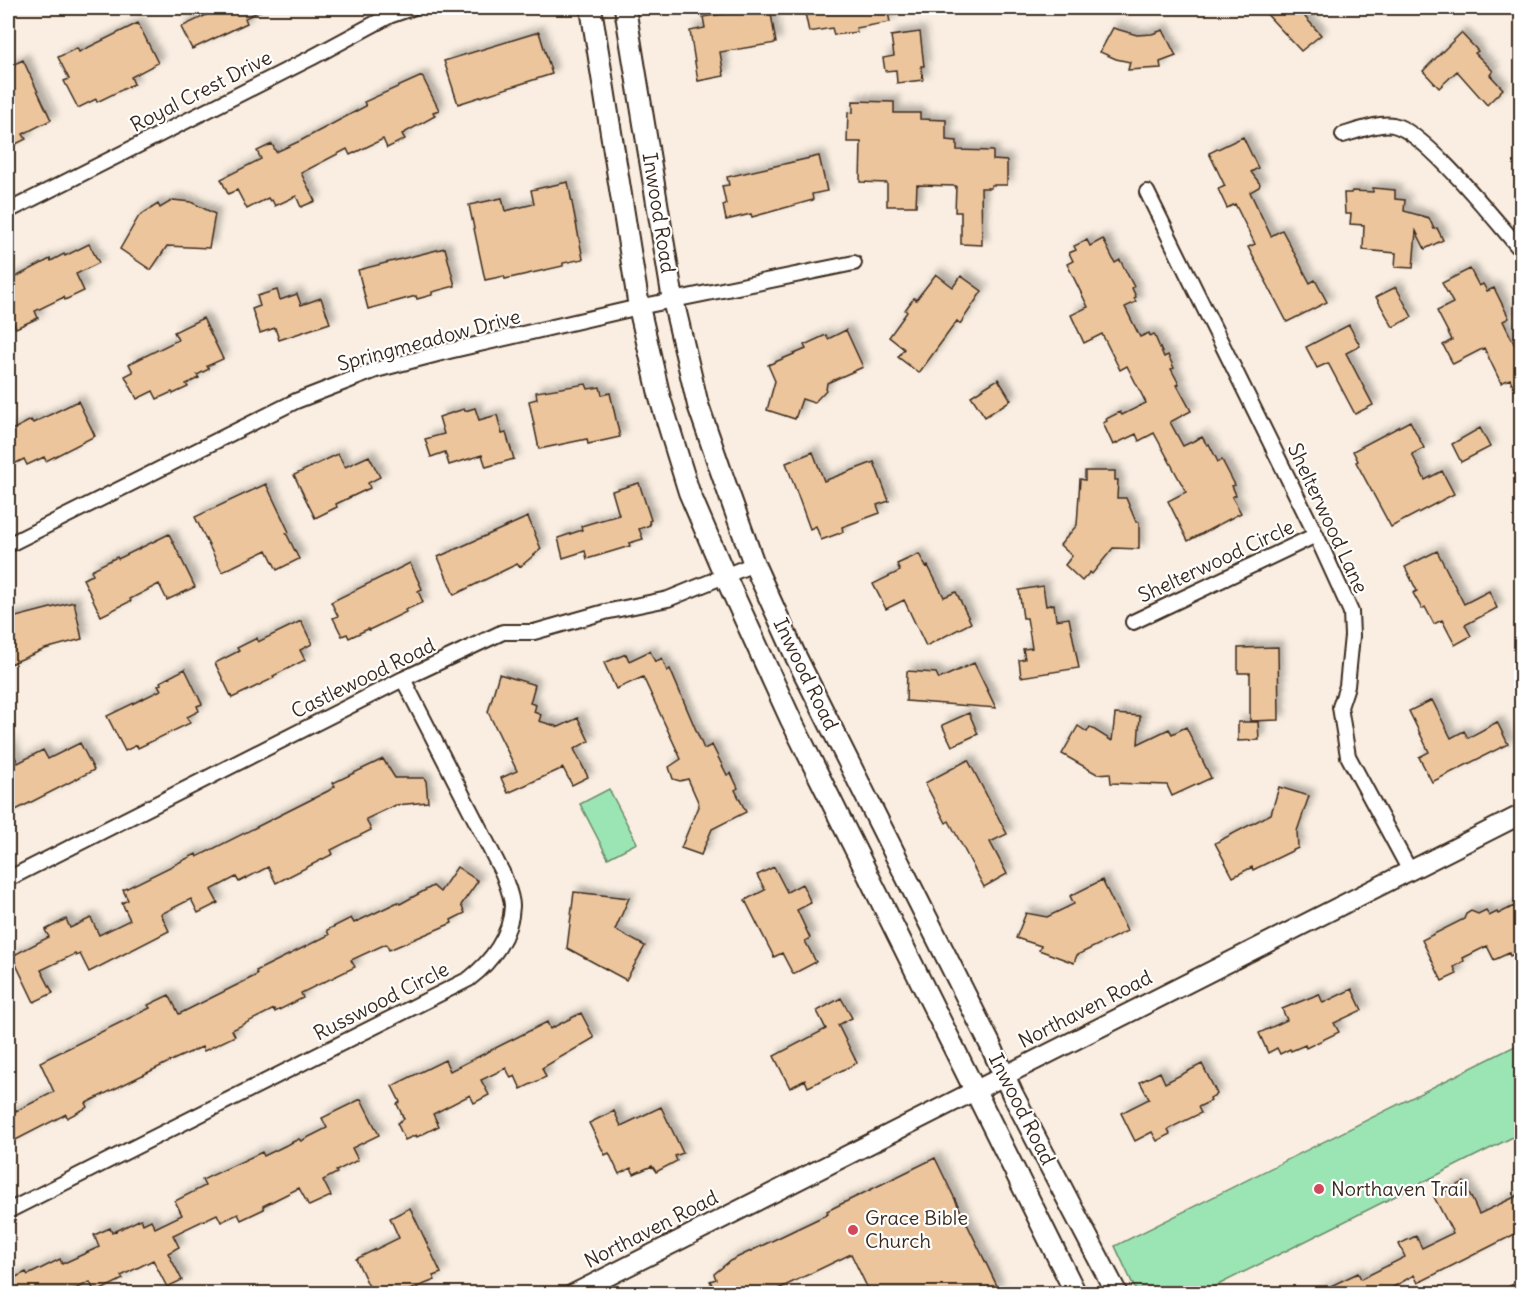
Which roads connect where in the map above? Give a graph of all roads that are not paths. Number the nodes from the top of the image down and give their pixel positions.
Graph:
1 (412, 8) edge
2 (591, 8) edge
3 (625, 8) edge
4 (1343, 135) dead end
5 (1147, 192) dead end
6 (8, 211) edge
7 (1521, 251) edge
8 (854, 263) dead end
9 (673, 300) junction
10 (639, 307) junction
11 (1316, 535) junction
12 (8, 545) edge
13 (754, 564) junction
14 (724, 576) junction
15 (1133, 622) dead end
16 (403, 679) junction
17 (1521, 814) edge
18 (1410, 871) junction
19 (8, 879) edge
20 (1004, 1076) junction
21 (975, 1090) junction
22 (8, 1211) edge
23 (1521, 1289) edge
24 (573, 1293) edge
25 (1076, 1293) edge
26 (1117, 1293) edge
27 (1512, 1293) edge

1 - 6 street, Royal Crest Drive
2 - 10 main road, Inwood Road
3 - 9 main road, Inwood Road
4 - 7 street
5 - 11 street, Shelterwood Lane
8 - 9 street, Springmeadow Drive
9 - 10 street, Springmeadow Drive
9 - 13 main road, Inwood Road
10 - 12 street, Springmeadow Drive
10 - 14 main road, Inwood Road
11 - 15 street, Shelterwood Circle
11 - 18 street, Shelterwood Lane
13 - 14 street, Castlewood Road
13 - 20 main road, Inwood Road
14 - 16 street, Castlewood Road
14 - 21 main road, Inwood Road
16 - 19 street, Castlewood Road
16 - 22 street, Russwood Circle
17 - 18 street, Northaven Road
18 - 20 street, Northaven Road
20 - 21 street, Northaven Road
20 - 26 main road, Inwood Road
21 - 24 street, Northaven Road
21 - 25 main road, Inwood Road
23 - 27 street

